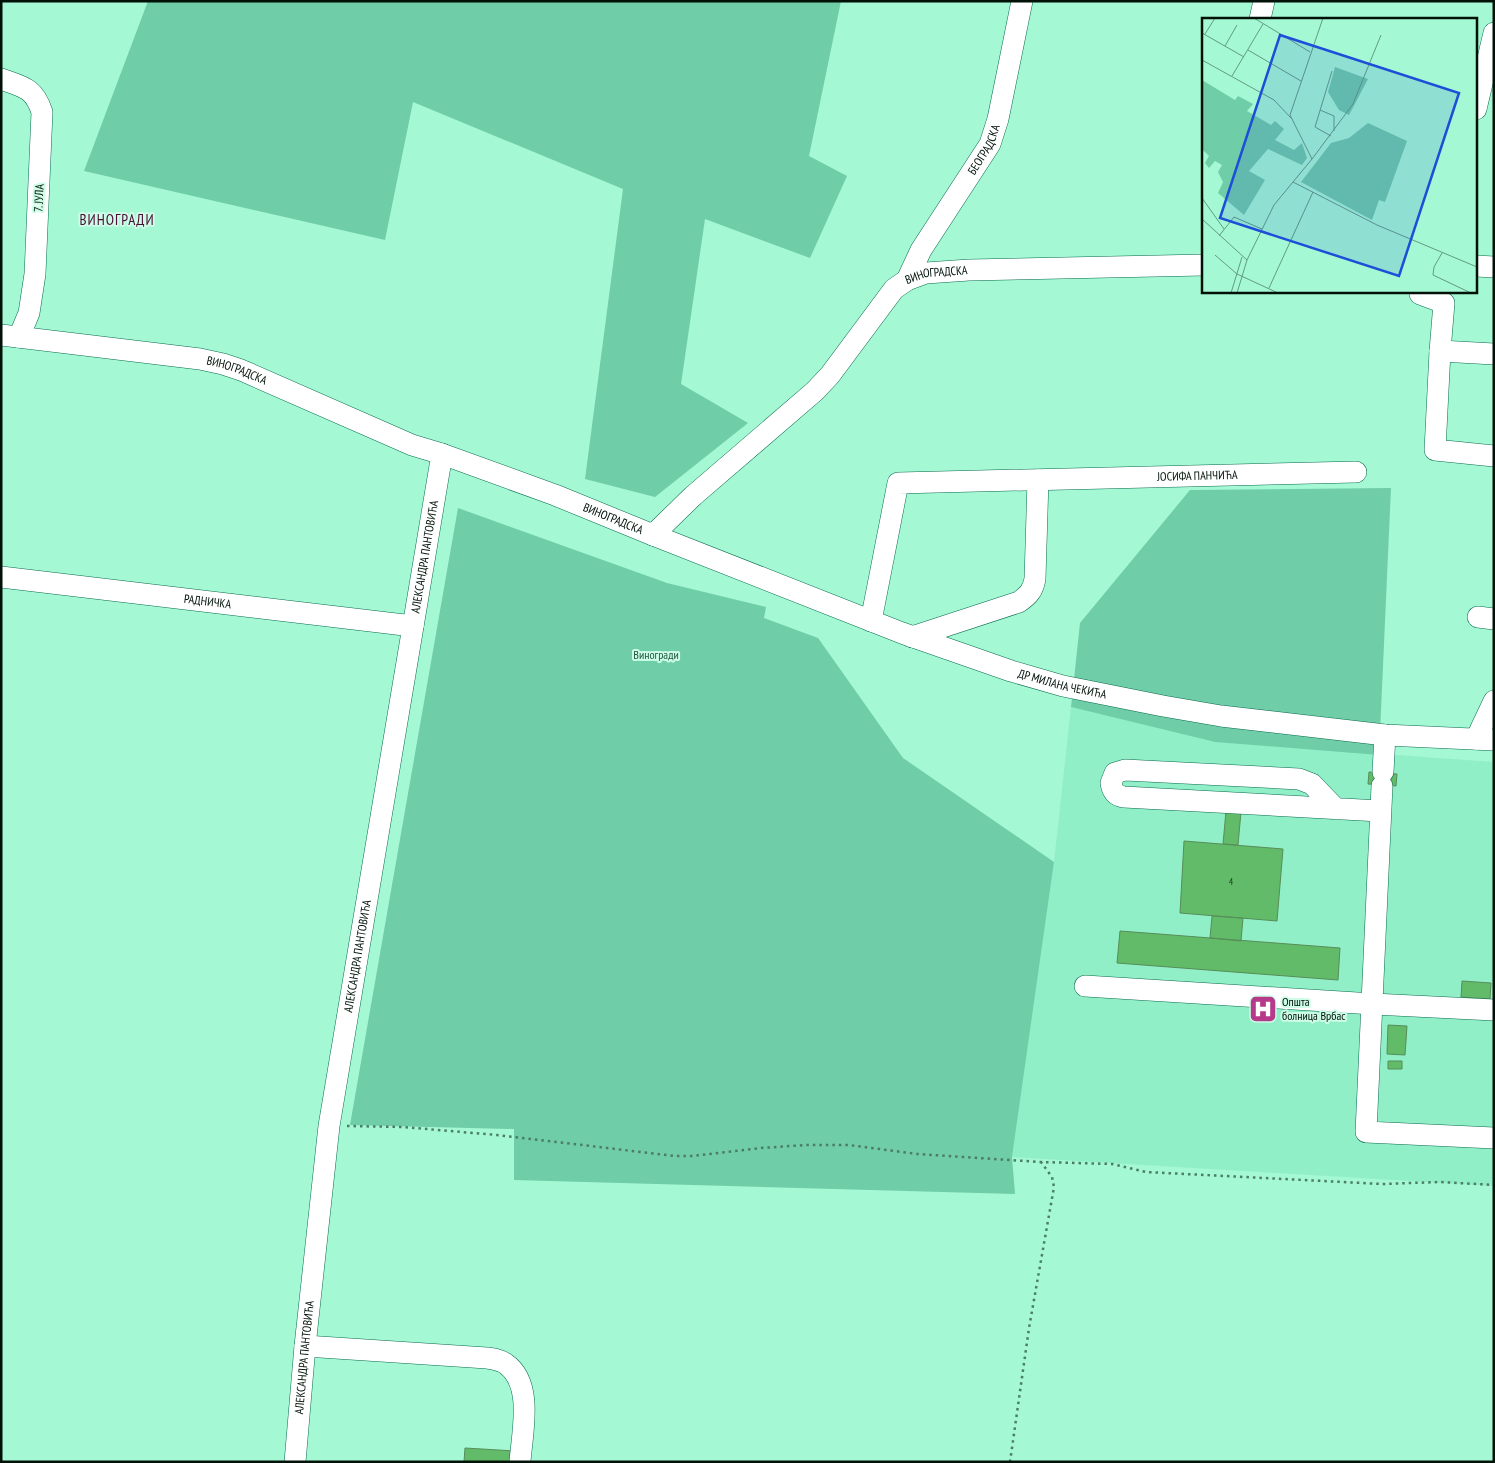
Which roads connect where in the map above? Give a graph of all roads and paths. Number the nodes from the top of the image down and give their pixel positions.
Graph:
1 (1022, 1) edge
2 (1264, 1) edge
3 (1260, 18) edge
4 (1494, 33) edge
5 (1, 79) edge
6 (1478, 100) edge
7 (1202, 264) edge
8 (1478, 266) edge
9 (1494, 267) edge
10 (907, 280) junction
11 (1420, 292) edge
12 (10, 336) edge
13 (1440, 351) junction
14 (1494, 354) edge
15 (442, 454) junction
16 (1494, 456) edge
17 (1356, 472) dead end
18 (1038, 480) junction
19 (653, 535) junction
20 (1, 577) edge
21 (871, 621) junction
22 (413, 626) junction
23 (912, 637) junction
24 (1494, 701) edge
25 (1385, 735) junction
26 (1485, 740) edge
27 (1336, 809) junction
28 (1380, 811) junction
29 (1085, 986) dead end
30 (1373, 1004) junction
31 (1494, 1010) edge
32 (329, 1126) junction
33 (1494, 1138) edge
34 (1041, 1162) junction
35 (1494, 1185) edge
36 (305, 1346) junction
37 (296, 1462) edge
38 (520, 1462) edge
39 (1010, 1462) edge

1 - 10 street, БЕОГРАДСКА
2 - 3 street
4 - 6 street
5 - 12 street, 7. ЈУЛА
7 - 10 street, ВИНОГРАДСКА
8 - 9 street
10 - 19 street, ВИНОГРАДСКА
11 - 13 street
12 - 15 street, ВИНОГРАДСКА
13 - 14 street
13 - 16 street
15 - 19 street, ВИНОГРАДСКА
15 - 22 street, АЛЕКСАНДРА ПАНТОВИЋА
17 - 18 street, ЈОСИФА ПАНЧИЋА
18 - 21 street, ЈОСИФА ПАНЧИЋА
18 - 23 street
19 - 21 street, ДР МИЛАНА ЧЕКИЋА
20 - 22 street, РАДНИЧКА
21 - 23 street, ДР МИЛАНА ЧЕКИЋА
22 - 32 street, АЛЕКСАНДРА ПАНТОВИЋА
23 - 25 street, ДР МИЛАНА ЧЕКИЋА
24 - 26 street
25 - 26 street, ДР МИЛАНА ЧЕКИЋА
25 - 28 street
27 - 27 street
27 - 28 street
28 - 30 street
29 - 30 street
30 - 31 street
30 - 33 street
32 - 34 path
32 - 36 street, АЛЕКСАНДРА ПАНТОВИЋА
34 - 35 path
34 - 39 path
36 - 37 street, АЛЕКСАНДРА ПАНТОВИЋА
36 - 38 street

